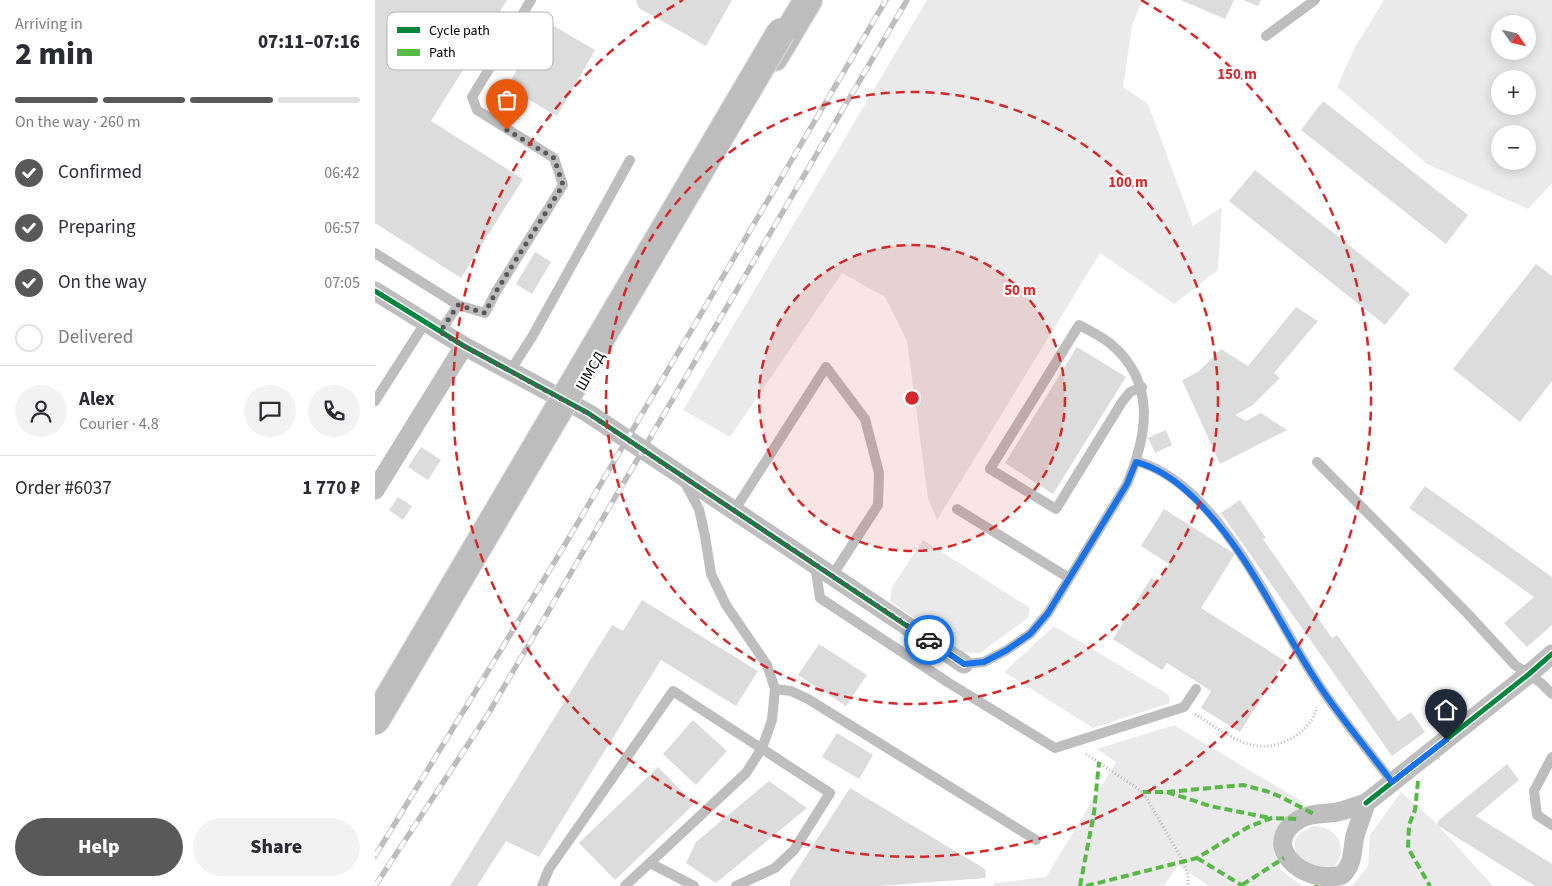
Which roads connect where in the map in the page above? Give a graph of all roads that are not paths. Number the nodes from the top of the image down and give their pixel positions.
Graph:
1 (531, 0) edge
2 (799, 0) edge
3 (807, 0) edge
4 (1315, 0) edge
5 (524, 12) edge
6 (1266, 36) dead end
7 (488, 70) edge
8 (630, 160) dead end
9 (375, 253) edge
10 (375, 291) edge
11 (458, 305) junction
12 (433, 327) junction
13 (464, 346) junction
14 (510, 371) junction
15 (1141, 387) junction
16 (375, 401) edge
17 (1136, 462) junction
18 (1317, 462) dead end
19 (682, 476) junction
20 (375, 490) edge
21 (957, 510) dead end
22 (734, 511) junction
23 (815, 565) junction
24 (832, 576) junction
25 (1069, 578) junction
26 (1552, 654) edge
27 (964, 664) joint
28 (1529, 674) junction
29 (775, 689) junction
30 (1196, 690) dead end
31 (1552, 694) edge
32 (375, 721) edge
33 (375, 744) edge
34 (762, 748) junction
35 (1552, 757) edge
36 (1392, 782) junction
37 (1366, 803) junction
38 (1552, 824) edge
39 (1035, 840) dead end
40 (650, 863) junction
41 (542, 886) edge
42 (625, 886) edge
43 (694, 886) edge
44 (736, 886) edge

1 - 5 lane
2 - 32 main road, ШМСД, bridge
3 - 33 main road, ШМСД
4 - 6 lane
7 - 11 lane
8 - 14 lane
9 - 11 lane
10 - 12 street
11 - 12 lane
12 - 13 street
12 - 16 lane
13 - 14 street
13 - 20 street
14 - 19 street
15 - 15 lane
15 - 17 lane
17 - 25 lane
17 - 36 lane
18 - 28 lane
19 - 22 street
19 - 29 lane
21 - 25 lane
22 - 23 street
22 - 24 lane
23 - 24 street
23 - 30 lane
24 - 27 street
25 - 27 lane
26 - 28 street
28 - 31 lane
28 - 36 street
29 - 34 lane
29 - 39 lane
34 - 40 lane
34 - 41 lane
34 - 44 lane
35 - 38 lane
36 - 37 street
37 - 37 street
40 - 42 lane
40 - 43 lane

